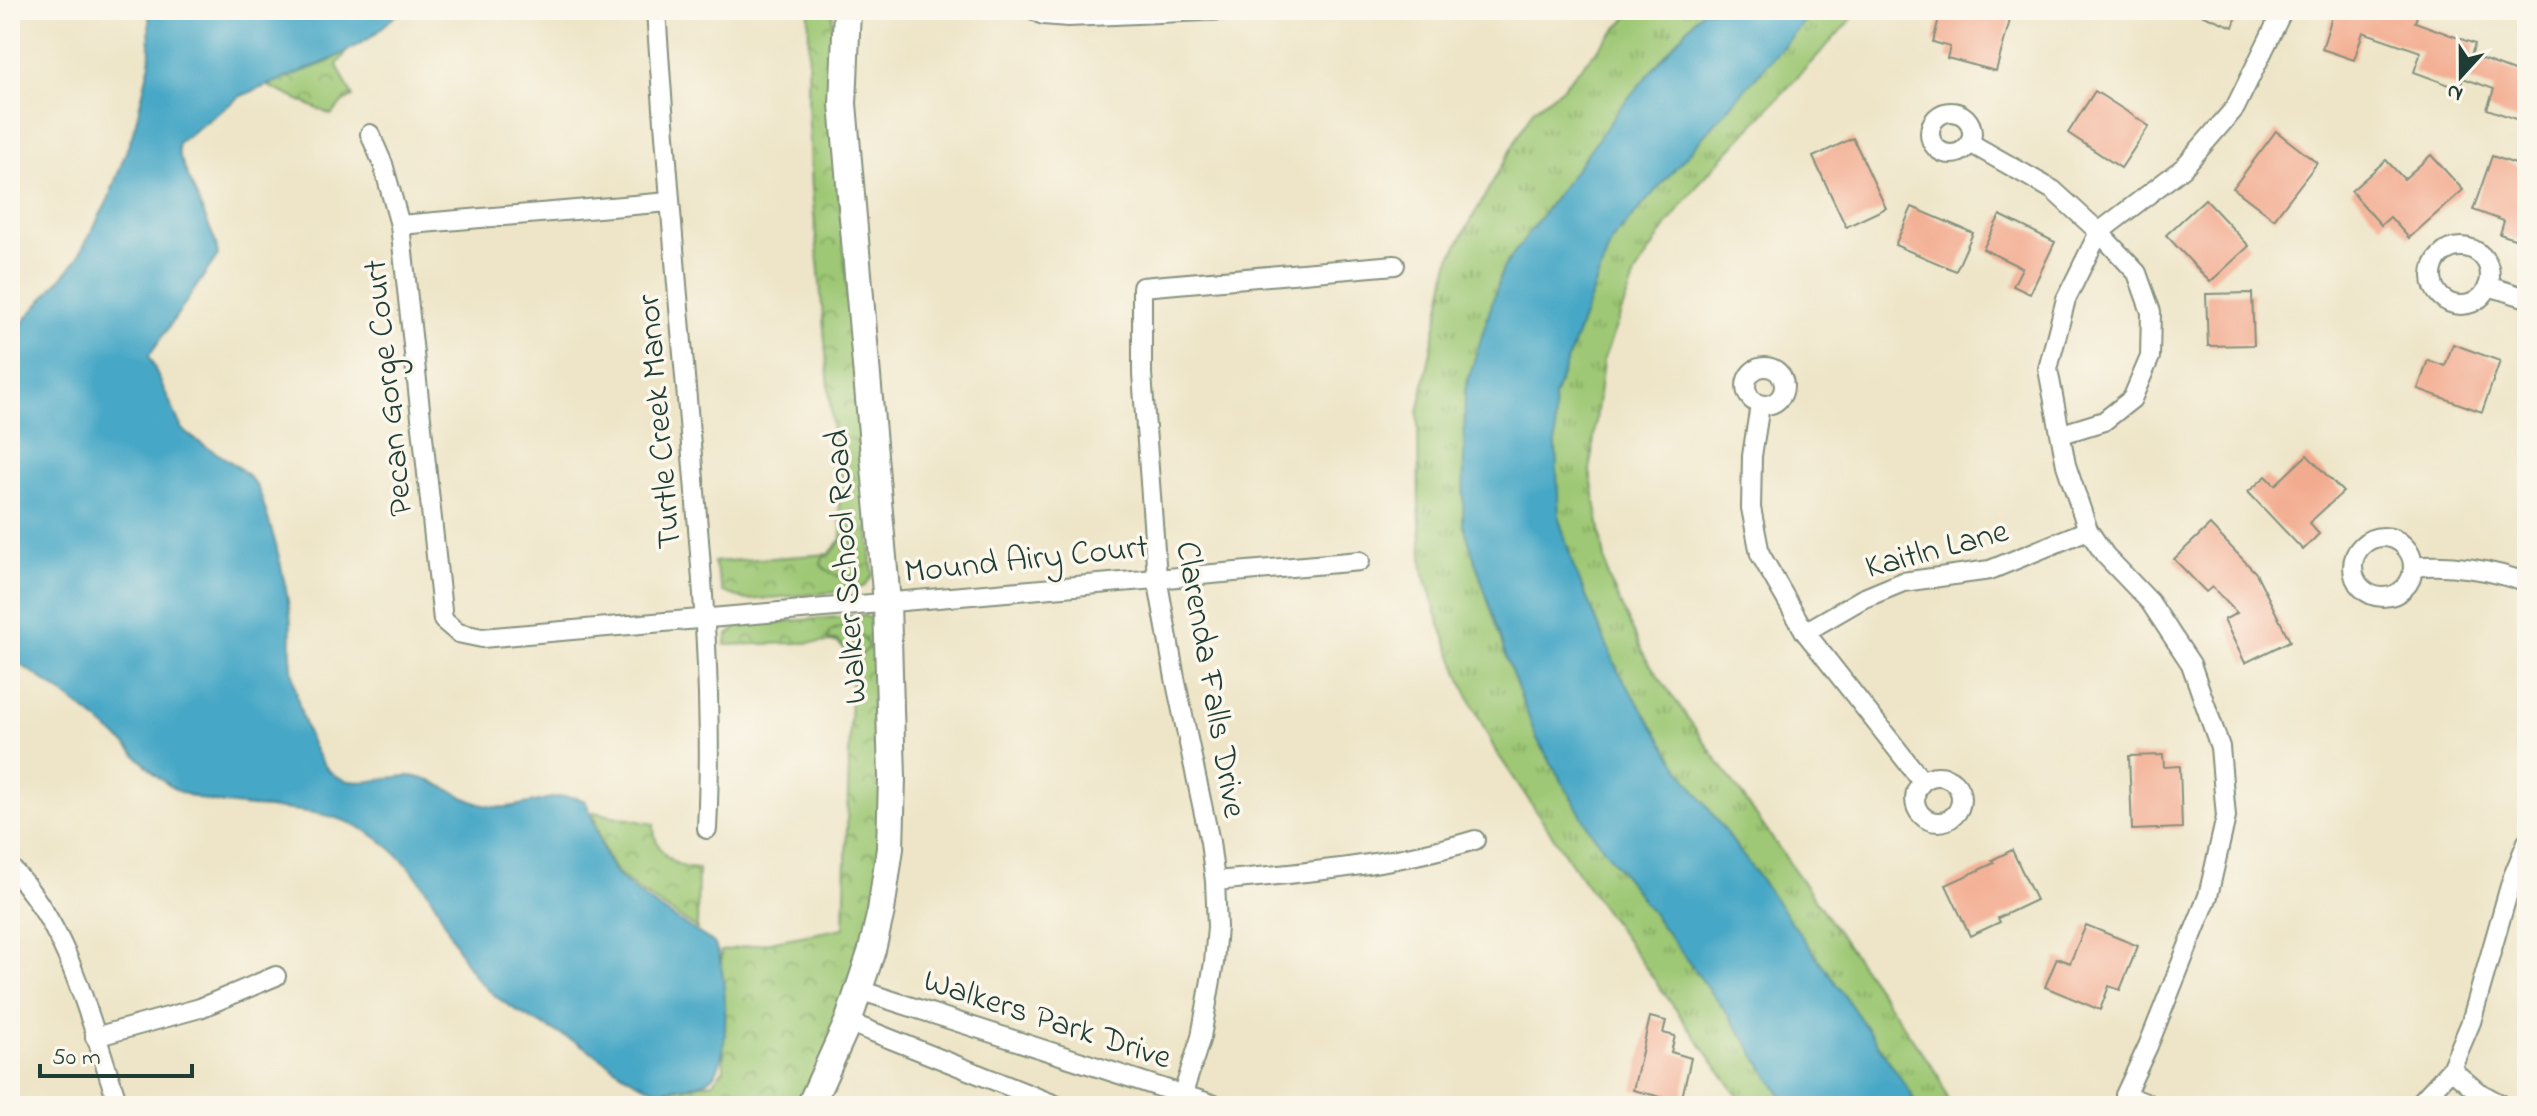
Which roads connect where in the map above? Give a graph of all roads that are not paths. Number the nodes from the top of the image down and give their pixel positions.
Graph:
1 (656, 10) edge
2 (847, 10) edge
3 (1034, 10) edge
4 (1228, 10) edge
5 (2283, 10) edge
6 (370, 134) dead end
7 (1970, 143) dead end
8 (669, 202) junction
9 (400, 225) junction
10 (2099, 232) junction
11 (1395, 265) dead end
12 (2488, 286) dead end
13 (2527, 298) edge
14 (1760, 405) dead end
15 (2062, 434) junction
16 (2088, 530) junction
17 (1360, 561) dead end
18 (2414, 567) dead end
19 (1157, 577) junction
20 (2527, 583) edge
21 (887, 603) junction
22 (706, 618) junction
23 (1805, 632) junction
24 (458, 633) joint
25 (1922, 781) dead end
26 (707, 829) dead end
27 (1475, 840) dead end
28 (2527, 842) edge
29 (10, 867) edge
30 (1215, 881) junction
31 (276, 976) dead end
32 (859, 990) junction
33 (848, 1022) junction
34 (95, 1037) junction
35 (2451, 1069) junction
36 (1181, 1100) edge
37 (119, 1106) edge
38 (810, 1106) edge
39 (1058, 1106) edge
40 (1218, 1106) edge
41 (2153, 1106) edge
42 (2417, 1106) edge
43 (2504, 1106) edge

1 - 8 street, Turtle Creek Manor
2 - 21 street, Walker School Road
3 - 4 street
5 - 10 street
6 - 9 street, Pecan Gorge Court
7 - 10 street
8 - 9 street
8 - 22 street, Turtle Creek Manor
9 - 24 street, Pecan Gorge Court
10 - 15 street
10 - 15 street
11 - 19 street, Clarenda Falls Drive
12 - 13 street
14 - 23 street
15 - 16 street
16 - 23 street, Kaitln Lane
16 - 41 street
17 - 19 street, Mound Airy Court
18 - 20 street
19 - 21 street, Mound Airy Court
19 - 30 street, Clarenda Falls Drive
21 - 22 street, Mound Airy Court
21 - 32 street, Walker School Road
22 - 24 street, Mound Airy Court
22 - 26 street, Turtle Creek Manor
23 - 25 street
27 - 30 street
28 - 35 street
29 - 34 street
30 - 36 street, Clarenda Falls Drive
31 - 34 street
32 - 33 street, Walker School Road
32 - 36 street, Walkers Park Drive
33 - 38 street, Walker School Road
33 - 39 street, Walkers Park Drive
34 - 37 street
35 - 42 street
35 - 43 street
36 - 40 street, Walkers Park Drive

